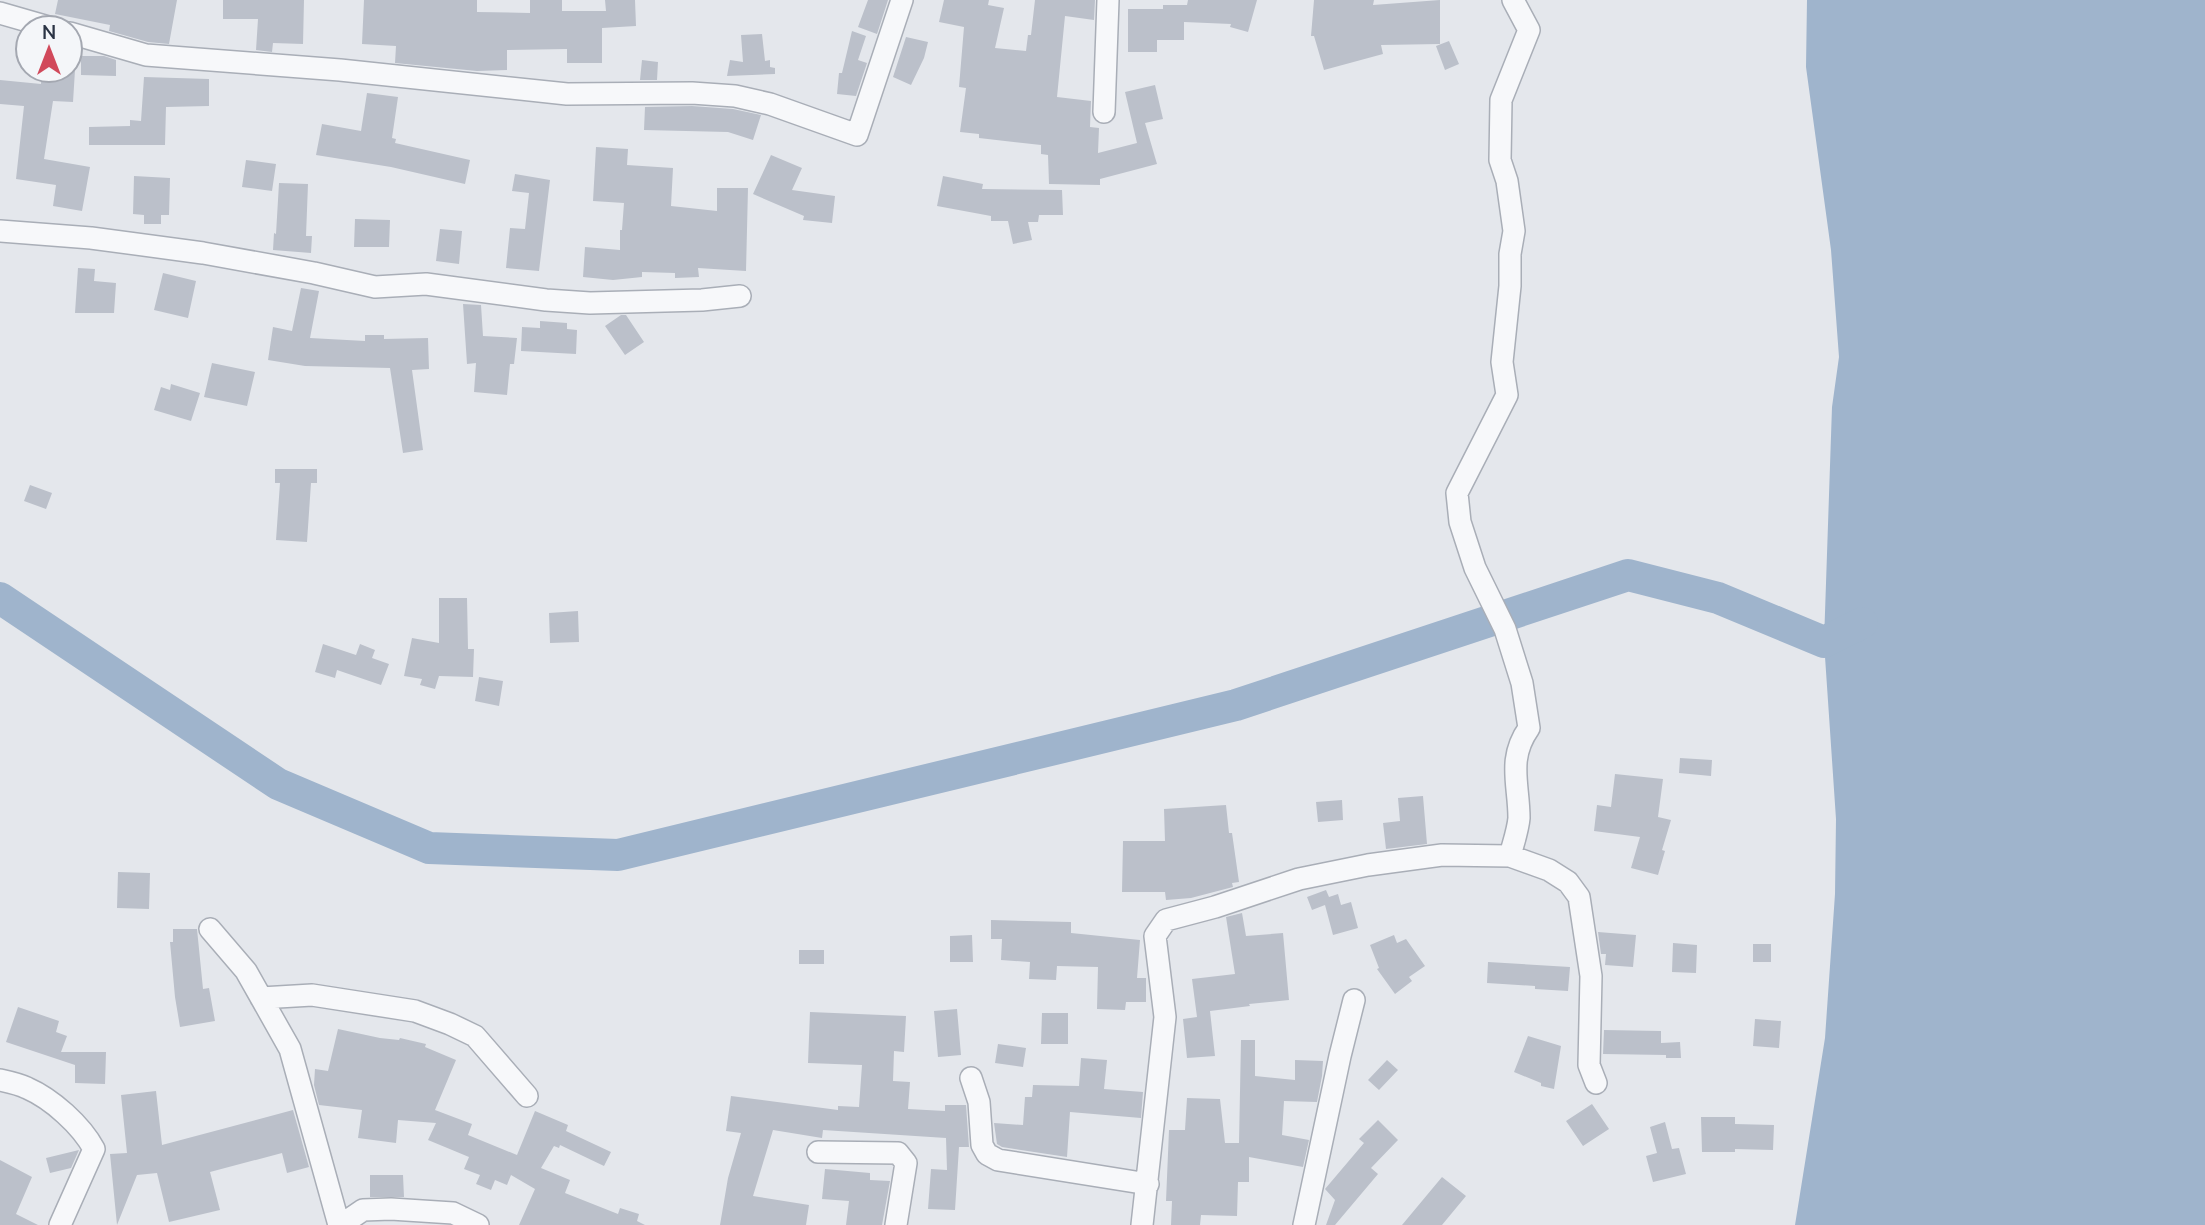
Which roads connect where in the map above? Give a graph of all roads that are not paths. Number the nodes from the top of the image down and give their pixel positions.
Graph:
1 (902, 0) edge
2 (1108, 0) edge
3 (1513, 0) edge
4 (84, 37) edge
5 (1104, 113) dead end
6 (0, 231) edge
7 (740, 296) dead end
8 (1510, 856) junction
9 (210, 929) dead end
10 (261, 998) junction
11 (1354, 1000) dead end
12 (971, 1078) dead end
13 (0, 1080) edge
14 (1596, 1083) dead end
15 (527, 1096) dead end
16 (818, 1152) dead end
17 (1148, 1184) junction
18 (60, 1225) edge
19 (340, 1225) edge
20 (478, 1225) edge
21 (896, 1225) edge
22 (1142, 1225) edge
23 (1304, 1225) edge

1 - 4 street
2 - 5 street
3 - 8 street
6 - 7 street
8 - 14 street
8 - 17 street
9 - 10 street
10 - 15 street
10 - 19 street
11 - 23 street
12 - 17 street
13 - 18 street
16 - 21 street
17 - 22 street
19 - 20 street

